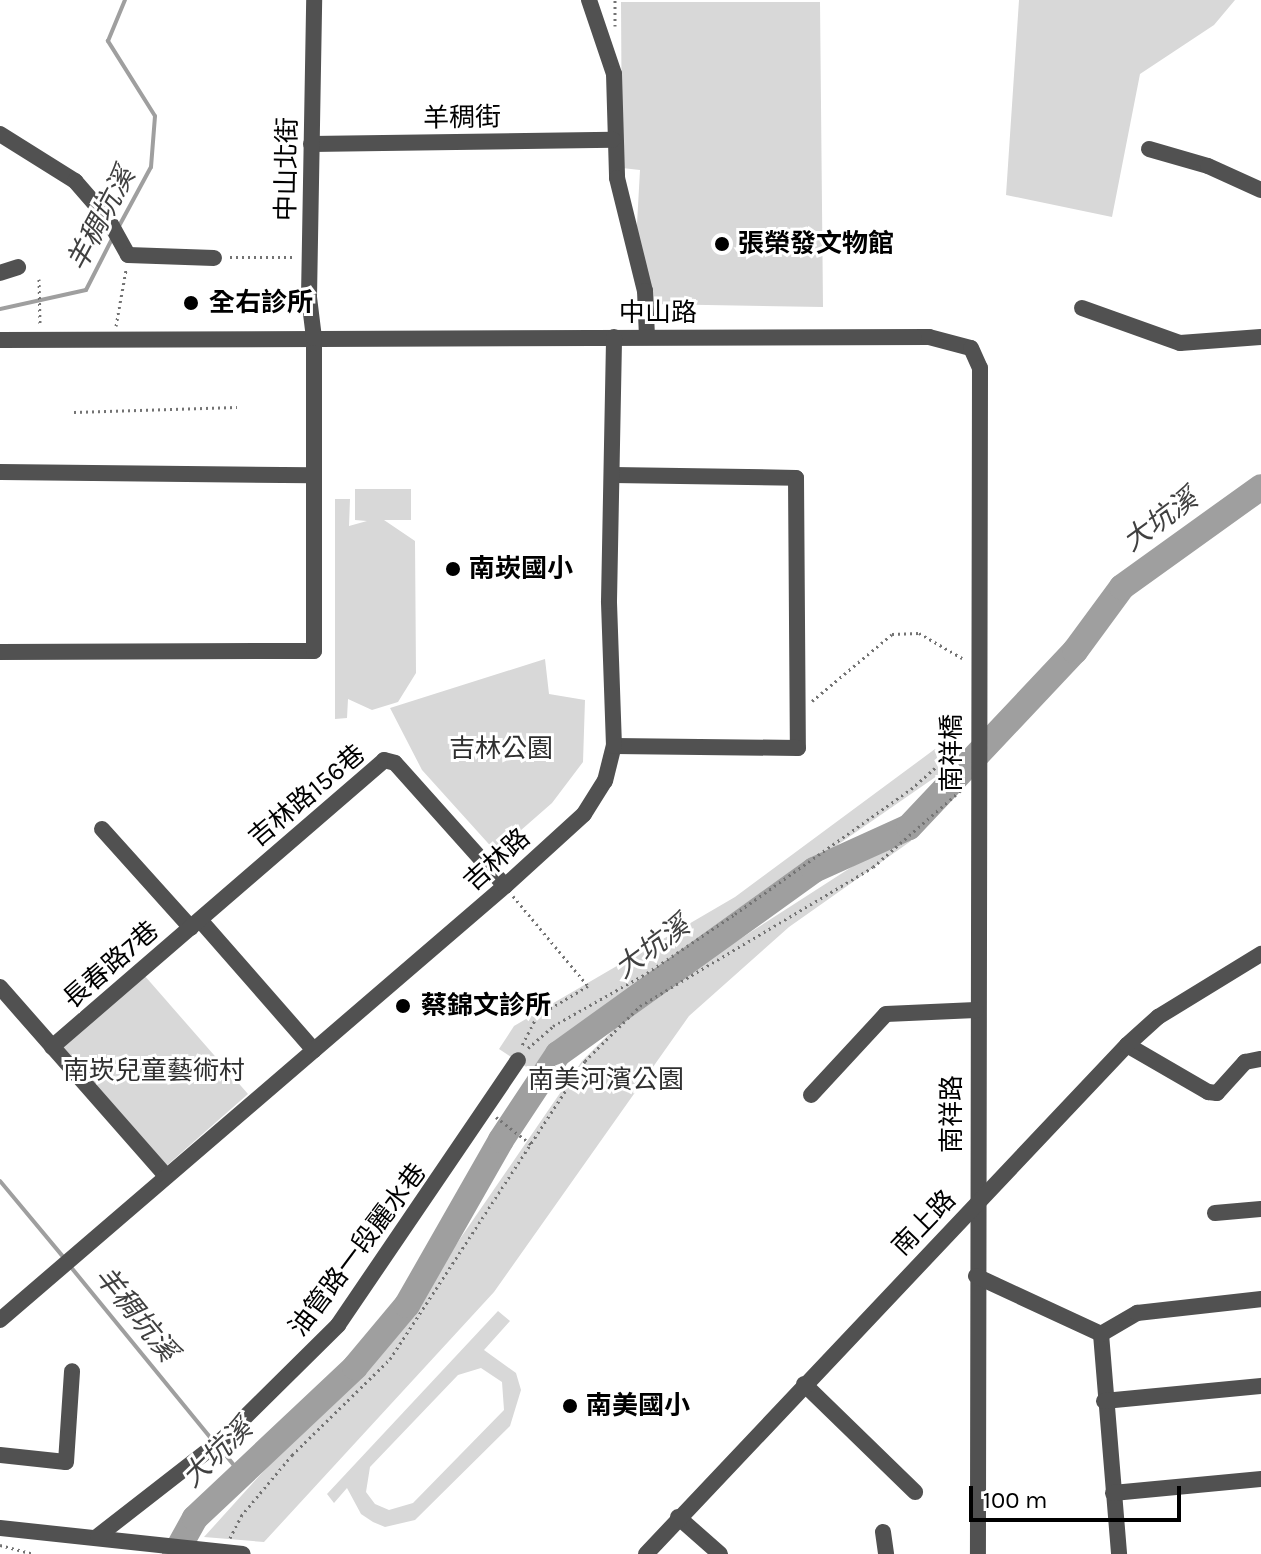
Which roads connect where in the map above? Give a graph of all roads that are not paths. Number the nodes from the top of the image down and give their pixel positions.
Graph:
1 (314, 0) edge
2 (589, 0) edge
3 (0, 134) edge
4 (613, 140) junction
5 (311, 144) junction
6 (1149, 149) dead end
7 (1261, 190) edge
8 (214, 258) road end
9 (18, 267) dead end
10 (0, 273) edge
11 (1082, 308) dead end
12 (614, 337) junction
13 (647, 337) junction
14 (1261, 337) edge
15 (314, 338) junction
16 (0, 340) edge
17 (0, 472) edge
18 (311, 475) junction
19 (613, 475) junction
20 (0, 652) edge
21 (976, 688) joint
22 (614, 746) junction
23 (976, 817) joint
24 (102, 829) dead end
25 (505, 886) junction
26 (195, 924) junction
27 (1261, 954) edge
28 (0, 987) edge
29 (976, 1010) junction
30 (1127, 1045) junction
31 (52, 1047) junction
32 (314, 1050) junction
33 (1261, 1059) edge
34 (518, 1060) road end
35 (811, 1095) dead end
36 (166, 1176) junction
37 (976, 1203) junction
38 (1261, 1209) edge
39 (1215, 1213) dead end
40 (976, 1276) junction
41 (1261, 1299) edge
42 (0, 1320) edge
43 (1101, 1334) junction
44 (72, 1371) dead end
45 (804, 1384) junction
46 (1261, 1386) edge
47 (1104, 1401) junction
48 (0, 1455) edge
49 (1261, 1479) edge
50 (915, 1492) dead end
51 (1113, 1493) junction
52 (678, 1517) junction
53 (0, 1528) edge
54 (883, 1532) dead end
55 (105, 1537) junction
56 (243, 1554) edge
57 (646, 1554) edge
58 (720, 1554) edge
59 (886, 1554) edge
60 (978, 1554) edge
61 (1119, 1554) edge

1 - 5 street, 中山北街
2 - 4 street
3 - 8 street
4 - 5 street, 羊稠街
4 - 13 street
5 - 15 street, 中山北街
6 - 7 street
9 - 10 street
11 - 14 street
12 - 13 street, 中山路
12 - 15 street, 中山路
12 - 19 street, 吉林路
13 - 21 street, 中山路
15 - 16 street, 中山路
15 - 18 street, 中山北街
17 - 18 street
18 - 20 street, 中山北街
19 - 22 street, 吉林路
19 - 22 street
21 - 23 street, 南祥橋
22 - 25 street, 吉林路
23 - 29 street, 南祥路
24 - 26 street
25 - 26 street, 吉林路156巷
25 - 32 street, 吉林路
26 - 31 street, 長春路7巷
26 - 32 street
27 - 30 street, 南上路
28 - 31 street
29 - 35 street
29 - 37 street, 南祥路
30 - 33 street
30 - 37 street, 南上路
31 - 36 street
32 - 36 street, 吉林路
34 - 55 street, 油管路一段麗水巷
36 - 42 street, 吉林路
37 - 40 street, 南祥路
37 - 45 street, 南上路
38 - 39 street
40 - 43 street
40 - 60 street, 南祥路
41 - 43 street
43 - 47 street
44 - 48 street
45 - 50 street
45 - 52 street, 南上路
46 - 47 street
47 - 51 street
49 - 51 street
51 - 61 street
52 - 57 street, 南上路
52 - 58 street
53 - 55 street
54 - 59 street
55 - 56 street

